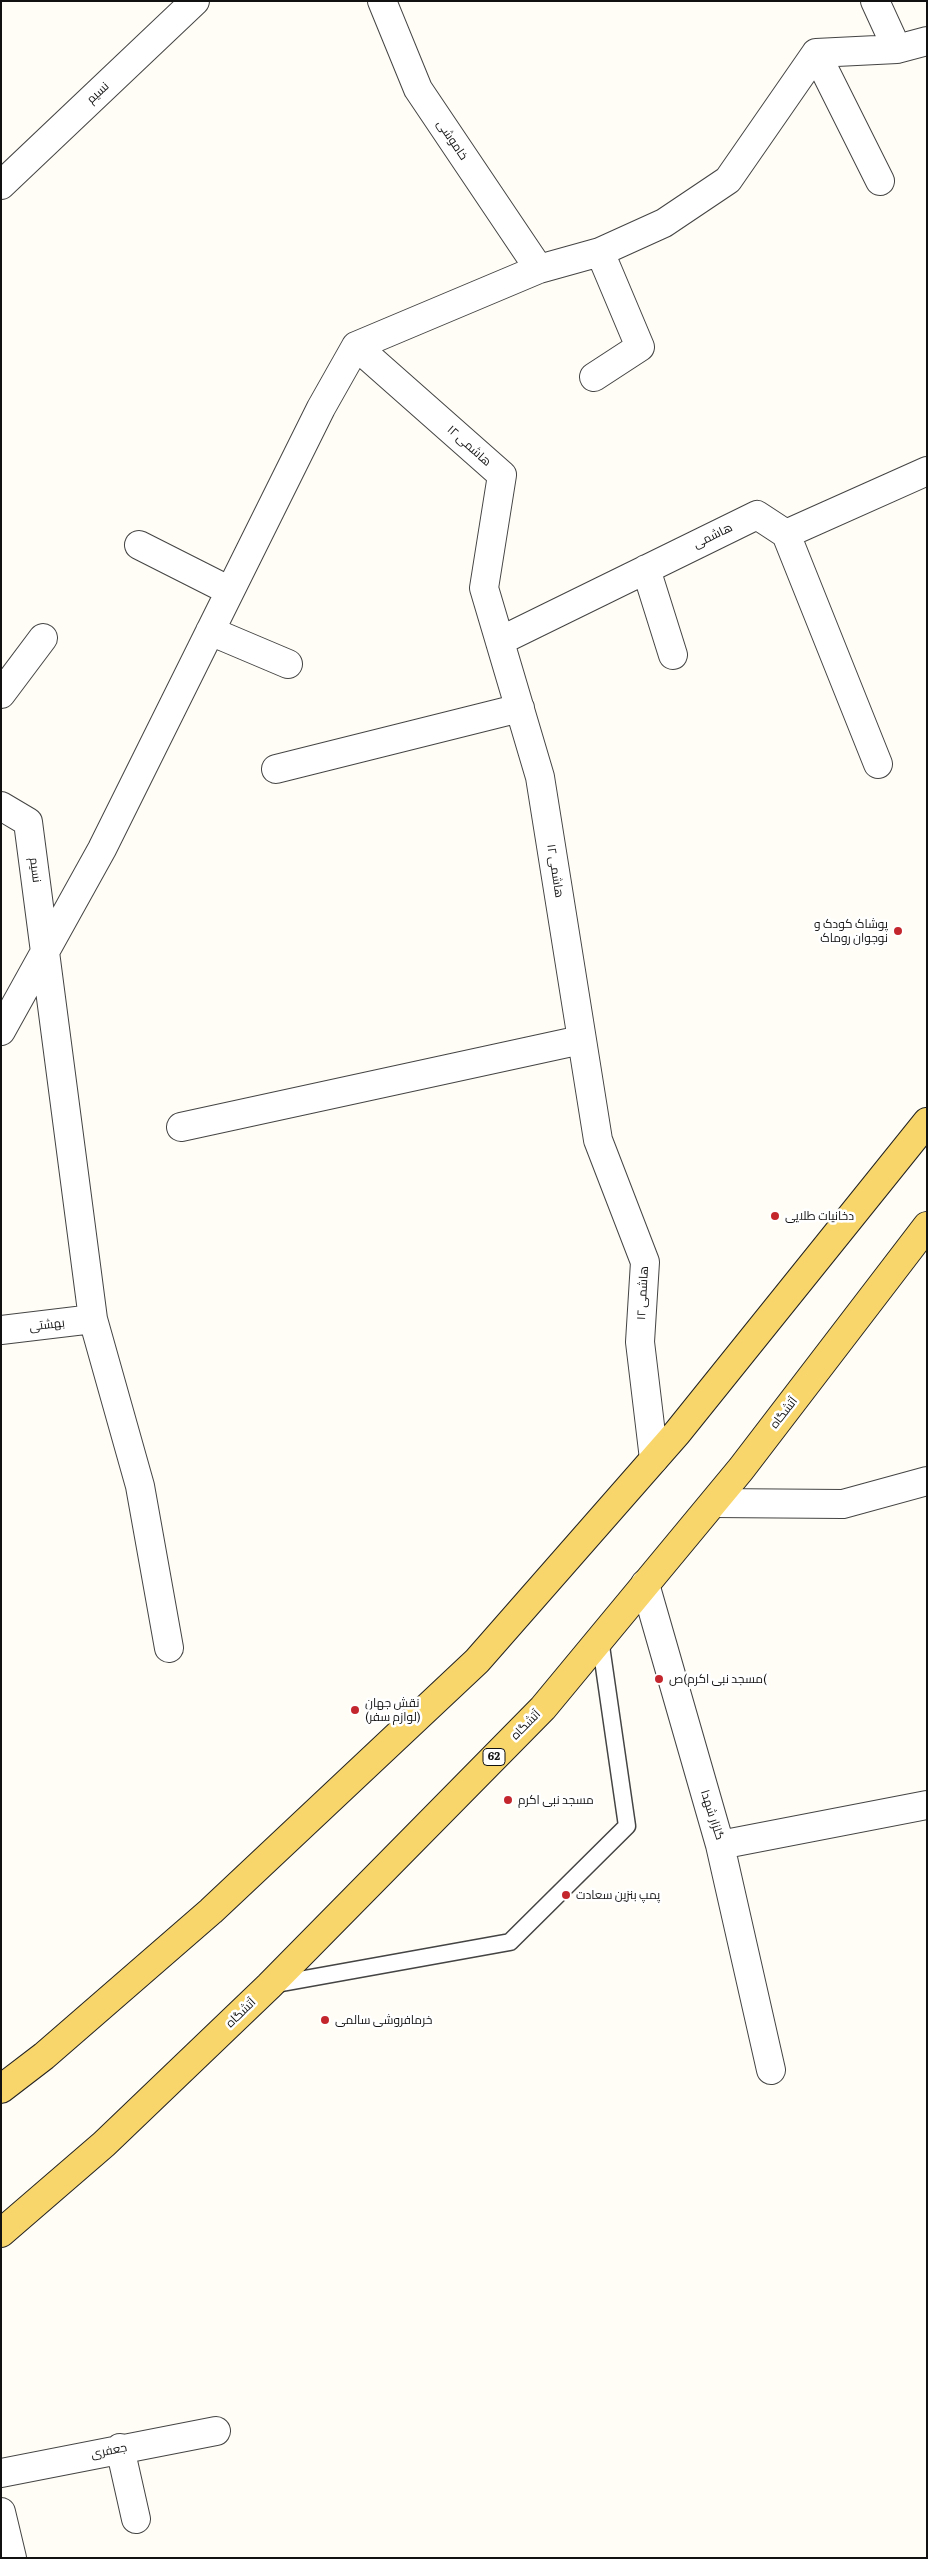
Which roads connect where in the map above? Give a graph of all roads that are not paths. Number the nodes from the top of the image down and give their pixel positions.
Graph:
1 (195, 1) edge
2 (875, 1) edge
3 (384, 2) edge
4 (927, 41) edge
5 (897, 49) junction
6 (816, 53) junction
7 (880, 181) dead end
8 (1, 185) edge
9 (600, 252) junction
10 (539, 269) junction
11 (356, 346) junction
12 (594, 377) dead end
13 (927, 471) edge
14 (786, 534) junction
15 (139, 545) dead end
16 (646, 569) junction
17 (230, 591) junction
18 (210, 631) junction
19 (43, 638) dead end
20 (500, 641) junction
21 (673, 655) dead end
22 (288, 664) dead end
23 (1, 694) edge
24 (520, 708) junction
25 (878, 764) dead end
26 (276, 769) dead end
27 (1, 806) edge
28 (45, 950) junction
29 (1, 1031) edge
30 (581, 1040) junction
31 (927, 1122) edge
32 (181, 1127) dead end
33 (927, 1226) edge
34 (93, 1319) junction
35 (1, 1330) edge
36 (654, 1459) junction
37 (927, 1481) edge
38 (714, 1503) junction
39 (646, 1584) junction
40 (600, 1639) junction
41 (169, 1648) dead end
42 (927, 1805) edge
43 (720, 1845) junction
44 (269, 1986) junction
45 (44, 2056) junction
46 (771, 2070) dead end
47 (1, 2075) edge
48 (1, 2088) edge
49 (1, 2233) edge
50 (216, 2431) dead end
51 (120, 2448) junction
52 (1, 2473) edge
53 (1, 2512) edge
54 (136, 2519) dead end
55 (12, 2558) edge

1 - 8 street, نسیم
2 - 5 street
3 - 10 street, خاموشی
4 - 5 street
5 - 6 street
6 - 7 street
6 - 9 street
9 - 10 street
9 - 12 street
10 - 11 street
11 - 17 street
11 - 20 street, ۱۲ هاشمی
13 - 14 street
14 - 16 street, هاشمی
14 - 25 street
15 - 17 street
16 - 20 street, هاشمی
16 - 21 street
17 - 18 street
18 - 22 street
18 - 28 street
19 - 23 street
20 - 24 street, ۱۲ هاشمی
24 - 26 street
24 - 30 street, ۱۲ هاشمی
27 - 28 street, نسیم
28 - 29 street
28 - 34 street
30 - 32 street
30 - 36 street, ۱۲ هاشمی
31 - 36 main road
33 - 38 main road, آتشگاه / 62
34 - 35 street, بهشتی
34 - 41 street
36 - 45 main road
37 - 38 street
38 - 39 main road, آتشگاه / 62
39 - 40 main road, آتشگاه / 62
39 - 43 street, گلزار شهدا
40 - 44 main road, آتشگاه / 62
40 - 44 lane
42 - 43 street, گلزار شهدا
43 - 46 street
44 - 49 main road, آتشگاه / 62
45 - 47 street
45 - 48 main road
50 - 51 street, جعفری
51 - 52 street, جعفری
51 - 54 street
53 - 55 street

